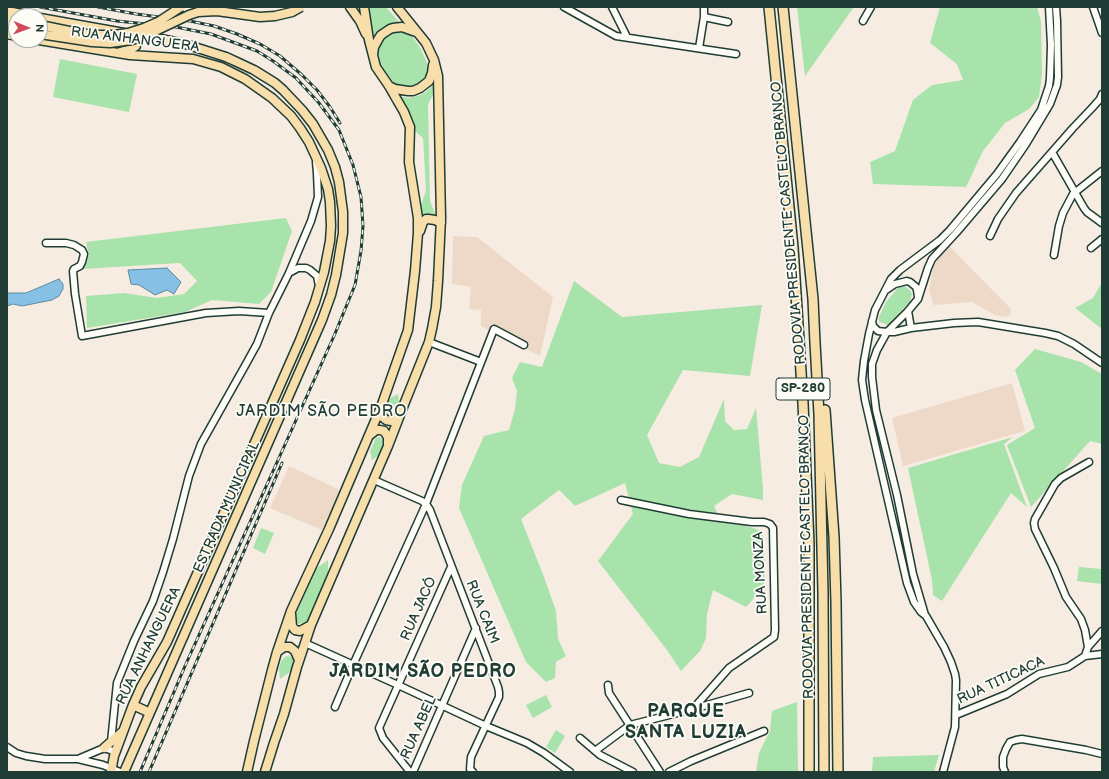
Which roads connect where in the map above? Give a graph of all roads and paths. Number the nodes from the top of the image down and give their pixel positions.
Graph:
1 (181, 7) edge
2 (301, 7) edge
3 (350, 7) edge
4 (364, 7) edge
5 (398, 7) edge
6 (564, 7) edge
7 (612, 7) edge
8 (704, 7) edge
9 (769, 7) edge
10 (783, 7) edge
11 (871, 7) edge
12 (1049, 7) edge
13 (1056, 7) edge
14 (1093, 7) edge
15 (704, 17) junction
16 (48, 19) edge
17 (863, 21) dead end
18 (728, 22) dead end
19 (48, 27) edge
20 (1102, 33) edge
21 (419, 34) junction
22 (48, 35) edge
23 (132, 35) junction
24 (628, 37) junction
25 (369, 40) junction
26 (48, 42) edge
27 (699, 48) junction
28 (115, 53) junction
29 (736, 54) dead end
30 (372, 57) junction
31 (434, 60) junction
32 (389, 86) junction
33 (1101, 97) edge
34 (1052, 152) junction
35 (315, 154) junction
36 (1102, 171) edge
37 (1075, 193) junction
38 (441, 223) junction
39 (1102, 223) edge
40 (418, 233) junction
41 (990, 236) dead end
42 (1102, 239) edge
43 (46, 243) dead end
44 (1091, 248) dead end
45 (1054, 254) dead end
46 (289, 273) junction
47 (320, 289) junction
48 (884, 292) junction
49 (918, 299) junction
50 (908, 311) junction
51 (269, 313) junction
52 (872, 321) junction
53 (911, 328) junction
54 (887, 332) junction
55 (428, 342) junction
56 (815, 342) junction
57 (524, 345) dead end
58 (481, 362) junction
59 (1102, 364) edge
60 (381, 407) junction
61 (399, 417) junction
62 (368, 438) junction
63 (388, 446) junction
64 (1089, 462) dead end
65 (374, 480) junction
66 (621, 500) dead end
67 (426, 504) junction
68 (451, 566) junction
69 (291, 611) junction
70 (926, 616) junction
71 (311, 625) junction
72 (476, 628) junction
73 (1102, 631) edge
74 (305, 643) junction
75 (180, 644) junction
76 (1088, 647) junction
77 (277, 652) junction
78 (1102, 654) edge
79 (1085, 656) junction
80 (299, 660) junction
81 (353, 665) junction
82 (398, 685) junction
83 (608, 685) dead end
84 (749, 693) dead end
85 (133, 705) junction
86 (442, 705) junction
87 (335, 707) dead end
88 (692, 710) junction
89 (146, 711) junction
90 (956, 715) junction
91 (630, 725) junction
92 (486, 726) junction
93 (123, 731) junction
94 (764, 731) dead end
95 (580, 738) dead end
96 (137, 741) junction
97 (111, 742) junction
98 (7, 747) edge
99 (104, 748) junction
100 (1102, 749) edge
101 (1086, 750) junction
102 (595, 751) junction
103 (115, 754) junction
104 (1102, 754) edge
105 (78, 759) junction
106 (118, 771) edge
107 (247, 772) edge
108 (266, 772) edge
109 (411, 772) edge
110 (474, 772) edge
111 (570, 772) edge
112 (633, 772) edge
113 (660, 772) edge
114 (669, 772) edge
115 (809, 772) edge
116 (824, 772) edge
117 (838, 772) edge
118 (943, 772) edge
119 (1005, 772) edge

1 - 19 main road, bridge
2 - 22 main road, bridge
3 - 25 main road
4 - 25 main road
5 - 21 main road
6 - 24 street
7 - 24 street
8 - 15 street
9 - 115 highway, RODOVIA PRESIDENTE CASTELO BRANCO / SP-280
10 - 56 highway, RODOVIA PRESIDENTE CASTELO BRANCO / SP-280
11 - 17 street
12 - 48 street
13 - 49 street
14 - 20 street
15 - 18 street
15 - 27 street
16 - 23 main road, ESTRADA MUNICIPAL
21 - 30 main road
21 - 31 main road
23 - 28 main road
23 - 75 main road, ESTRADA MUNICIPAL
24 - 27 street
25 - 30 main road
26 - 28 main road, RUA ANHANGUERA
27 - 29 street
28 - 35 main road, RUA ANHANGUERA
30 - 32 main road
31 - 32 main road
31 - 38 main road
32 - 40 main road
33 - 34 street
34 - 37 street
34 - 41 street
35 - 46 street
35 - 47 main road, RUA ANHANGUERA
36 - 37 street
37 - 39 street
37 - 45 street
38 - 40 main road
38 - 55 main road
40 - 60 main road
42 - 44 street
43 - 51 street
46 - 47 street
46 - 51 street
47 - 85 main road, RUA ANHANGUERA
48 - 49 street
48 - 52 street
49 - 50 street
50 - 53 street
50 - 54 street
51 - 97 street
52 - 54 street
52 - 70 street
53 - 54 street
53 - 59 street
54 - 70 street
55 - 58 street
55 - 61 main road
56 - 116 highway, RODOVIA PRESIDENTE CASTELO BRANCO / SP-280
56 - 117 highway
57 - 58 street
58 - 67 street
60 - 61 main road
60 - 62 main road
61 - 63 main road
62 - 63 main road
62 - 69 main road
63 - 65 main road
64 - 76 street
65 - 67 street
65 - 71 main road
66 - 88 street, RUA MONZA
67 - 68 street, RUA CAIM
67 - 81 street
68 - 72 street, RUA CAIM
68 - 82 street, RUA JACÓ
69 - 71 main road
69 - 77 main road
70 - 90 street
71 - 74 main road
72 - 86 street, RUA ABEL
72 - 92 street, RUA CAIM
73 - 76 street
74 - 80 main road
74 - 81 street
75 - 89 main road
75 - 96 main road, ESTRADA MUNICIPAL
76 - 79 street
77 - 80 main road
77 - 107 main road
78 - 79 street, RUA TITICACA
79 - 90 street, RUA TITICACA
80 - 108 main road
81 - 82 street
81 - 87 street
82 - 86 street
82 - 109 street, RUA JACÓ
83 - 91 street
84 - 88 street
85 - 89 main road
85 - 93 main road, RUA ANHANGUERA
86 - 92 street
86 - 109 street, RUA ABEL
88 - 91 street
89 - 96 main road
90 - 118 street
91 - 102 street
91 - 113 street
92 - 110 street, RUA CAIM
92 - 111 street
93 - 97 main road
93 - 103 main road, RUA ANHANGUERA
94 - 114 street
95 - 102 street
96 - 106 main road, ESTRADA MUNICIPAL
97 - 99 main road
98 - 105 street
99 - 103 street
99 - 105 street
100 - 101 street
101 - 104 street
101 - 119 street
102 - 112 street
103 - 106 main road, RUA ANHANGUERA
103 - 106 main road
105 - 106 street

